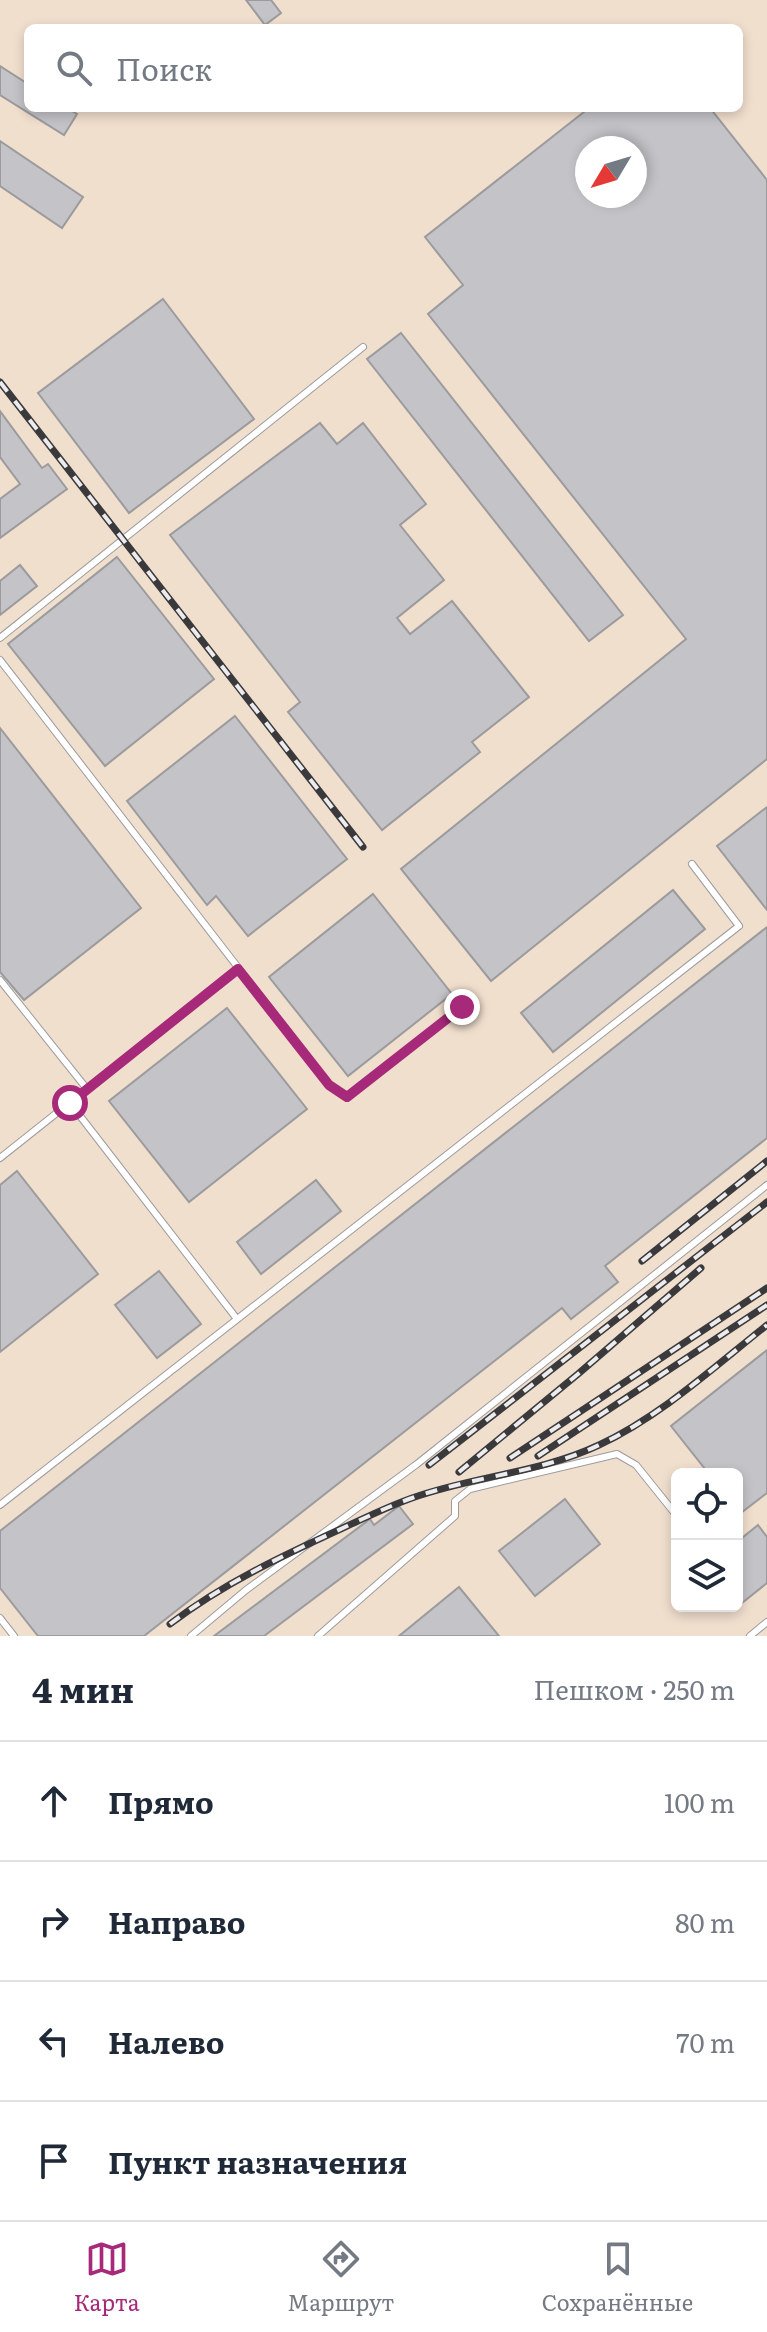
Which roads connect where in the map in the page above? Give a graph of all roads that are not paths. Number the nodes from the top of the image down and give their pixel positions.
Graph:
1 (363, 347) dead end
2 (0, 638) edge
3 (0, 660) edge
4 (692, 864) dead end
5 (238, 969) junction
6 (0, 980) edge
7 (462, 1007) dead end
8 (87, 1089) junction
9 (70, 1103) junction
10 (0, 1158) edge
11 (767, 1185) edge
12 (237, 1319) junction
13 (0, 1505) edge
14 (671, 1509) edge
15 (0, 1618) edge
16 (767, 1622) edge
17 (14, 1636) edge
18 (191, 1636) edge
19 (318, 1636) edge
20 (750, 1636) edge

1 - 2 lane
3 - 5 lane
4 - 12 lane
5 - 7 lane
5 - 8 lane
6 - 8 lane
8 - 9 lane
9 - 10 lane
9 - 12 lane
11 - 18 lane
12 - 13 lane
14 - 19 lane
15 - 17 lane
16 - 20 lane

